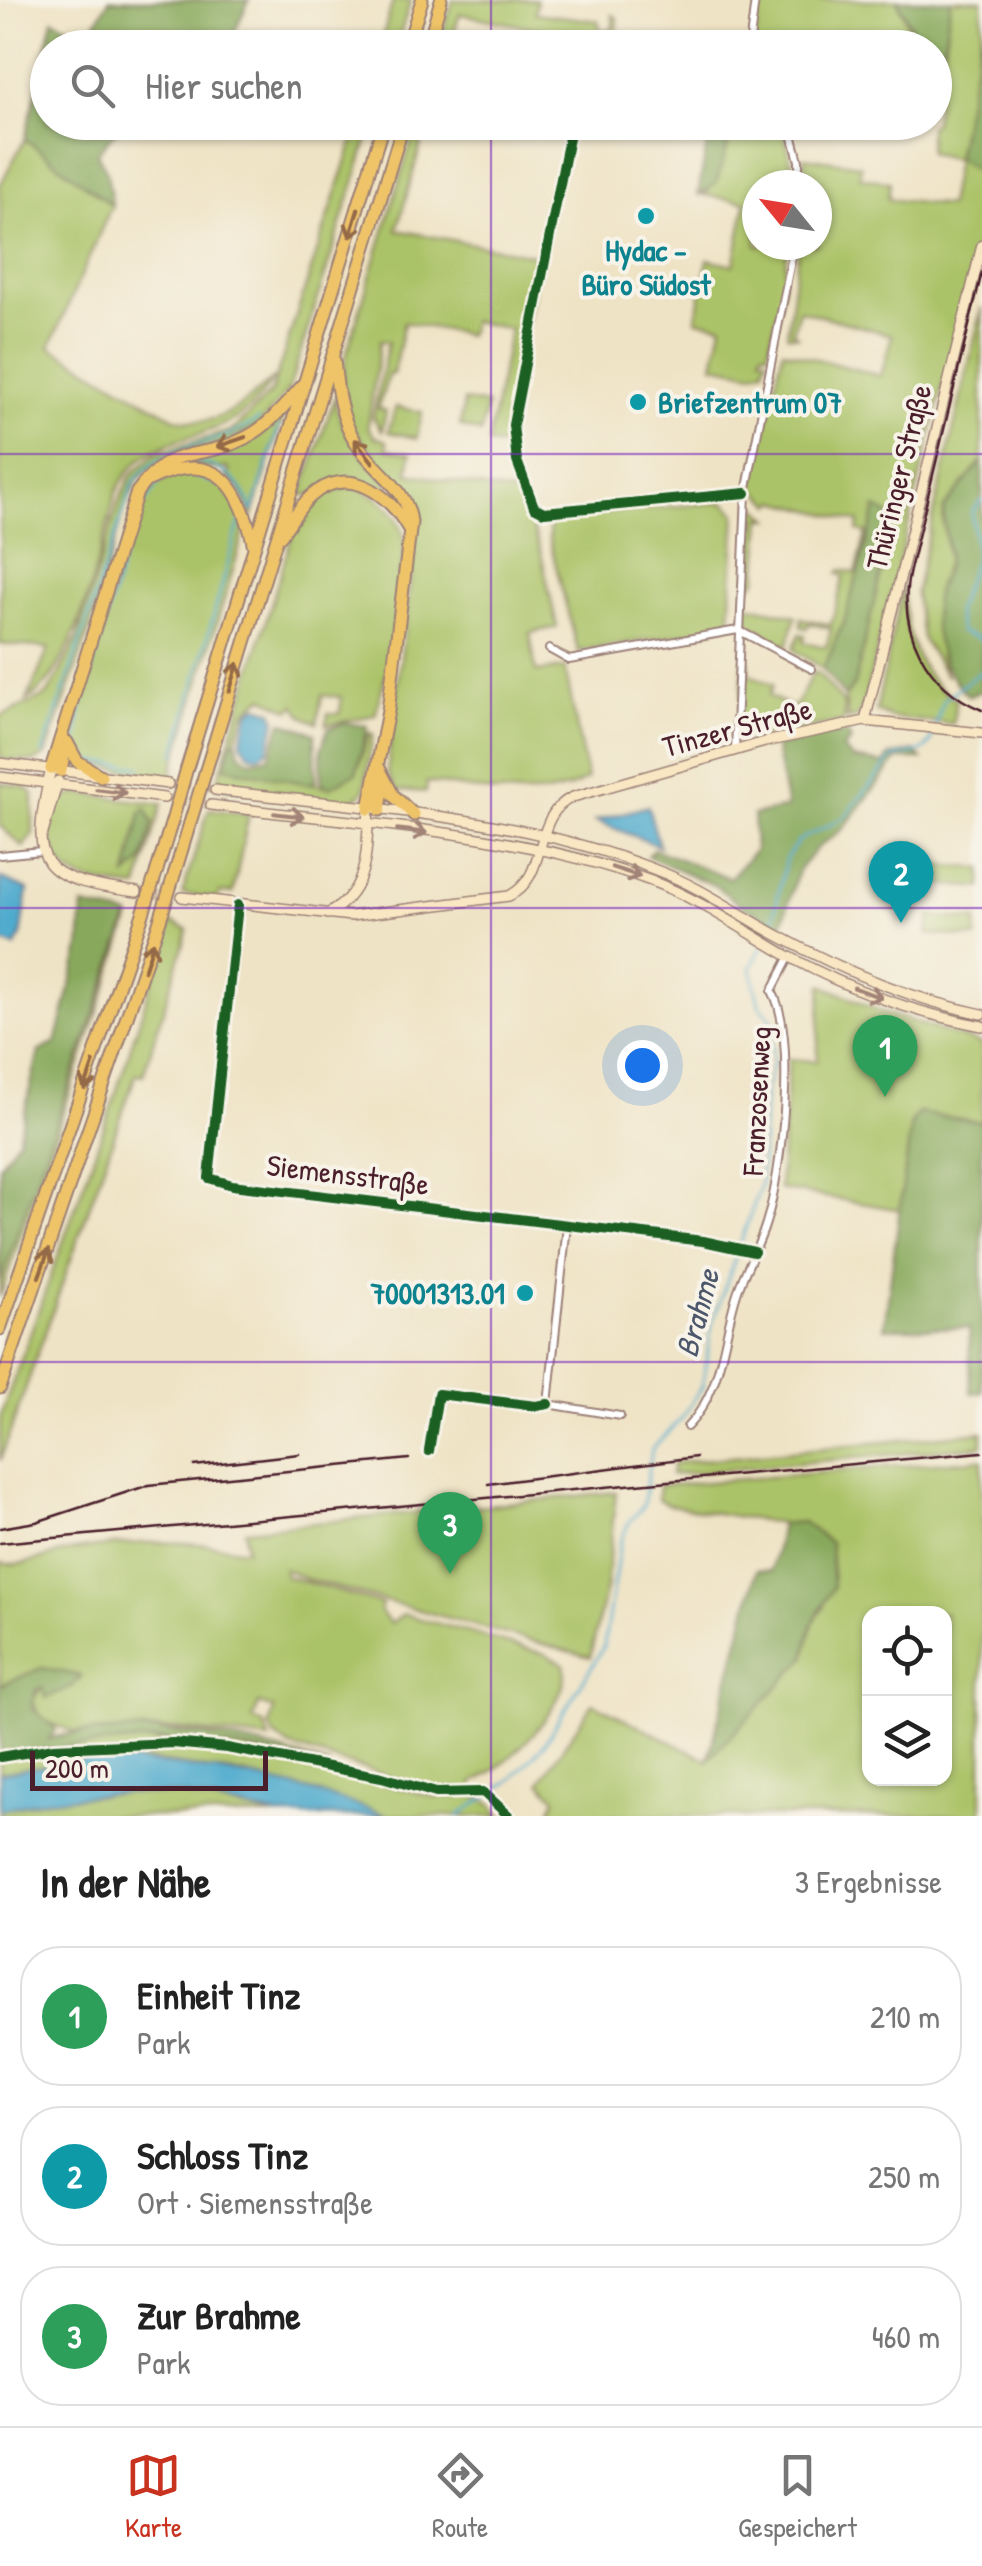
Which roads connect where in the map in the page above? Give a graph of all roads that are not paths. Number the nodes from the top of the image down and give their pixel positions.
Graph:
1 (422, 0) edge
2 (441, 0) edge
3 (754, 0) edge
4 (413, 30) edge
5 (432, 30) edge
6 (751, 30) edge
7 (379, 140) edge
8 (399, 140) edge
9 (569, 140) edge
10 (793, 140) edge
11 (797, 170) edge
12 (982, 245) edge
13 (791, 260) edge
14 (334, 354) junction
15 (306, 382) junction
16 (145, 482) junction
17 (746, 493) junction
18 (410, 532) junction
19 (274, 543) junction
20 (255, 552) junction
21 (738, 630) junction
22 (549, 649) dead end
23 (812, 669) dead end
24 (865, 721) junction
25 (68, 724) junction
26 (982, 733) edge
27 (67, 742) junction
28 (734, 751) junction
29 (0, 763) edge
30 (379, 768) junction
31 (100, 776) junction
32 (0, 777) edge
33 (54, 777) junction
34 (384, 781) junction
35 (168, 784) tunnel mouth
36 (215, 790) tunnel mouth
37 (164, 798) tunnel mouth
38 (211, 805) tunnel mouth
39 (375, 809) junction
40 (414, 815) junction
41 (548, 818) junction
42 (368, 825) junction
43 (526, 833) junction
44 (544, 837) junction
45 (541, 850) junction
46 (42, 851) junction
47 (0, 856) edge
48 (137, 892) tunnel mouth
49 (182, 897) tunnel mouth
50 (350, 900) junction
51 (238, 905) junction
52 (326, 914) junction
53 (372, 914) junction
54 (796, 945) junction
55 (790, 956) junction
56 (982, 1014) edge
57 (982, 1026) edge
58 (567, 1225) junction
59 (751, 1252) junction
60 (0, 1329) edge
61 (0, 1388) edge
62 (548, 1404) junction
63 (620, 1416) dead end
64 (688, 1427) dead end
65 (429, 1450) dead end

1 - 4 highway
2 - 5 highway
3 - 6 street
7 -> 15 highway
8 - 14 highway
9 - 17 street
10 - 11 street
12 - 24 main road, Thüringer Straße
13 - 17 street
18 -> 14 highway
14 - 19 highway
15 -> 16 highway
15 - 20 highway
16 - 20 highway
16 - 25 highway
17 - 21 street
18 - 19 highway
18 - 30 highway
61 -> 19 highway, bridge
20 -> 60 highway, bridge
21 - 22 street
21 - 23 street
21 - 28 street
24 - 26 main road, Tinzer Straße
24 - 28 main road, Tinzer Straße
25 - 27 highway
25 - 33 highway
27 - 31 highway
27 - 33 highway
28 - 41 main road, Tinzer Straße
29 - 33 main road
30 - 34 highway
30 - 39 highway
31 - 33 main road
31 - 35 main road
32 - 33 main road
33 -> 37 main road
33 - 46 main road
34 - 39 highway
34 - 40 highway
36 - 39 main road
38 -> 42 main road
39 - 40 main road
39 - 42 main road
40 - 43 main road
41 - 43 main road, Tinzer Straße
41 - 44 main road
42 -> 45 main road
42 - 50 main road
43 - 44 main road
44 - 45 main road
44 - 54 main road
45 - 53 main road
45 -> 55 main road
46 - 47 street
46 - 48 main road
49 - 51 main road
50 - 52 main road
50 - 53 main road
51 - 52 main road
51 - 58 street, Siemensstraße
52 - 53 main road
54 - 55 main road
54 - 56 main road
55 -> 57 main road
55 - 59 street, Franzosenweg
58 - 59 street, Siemensstraße
58 - 62 street
59 - 64 street, Franzosenweg
62 - 63 street
62 - 65 street

